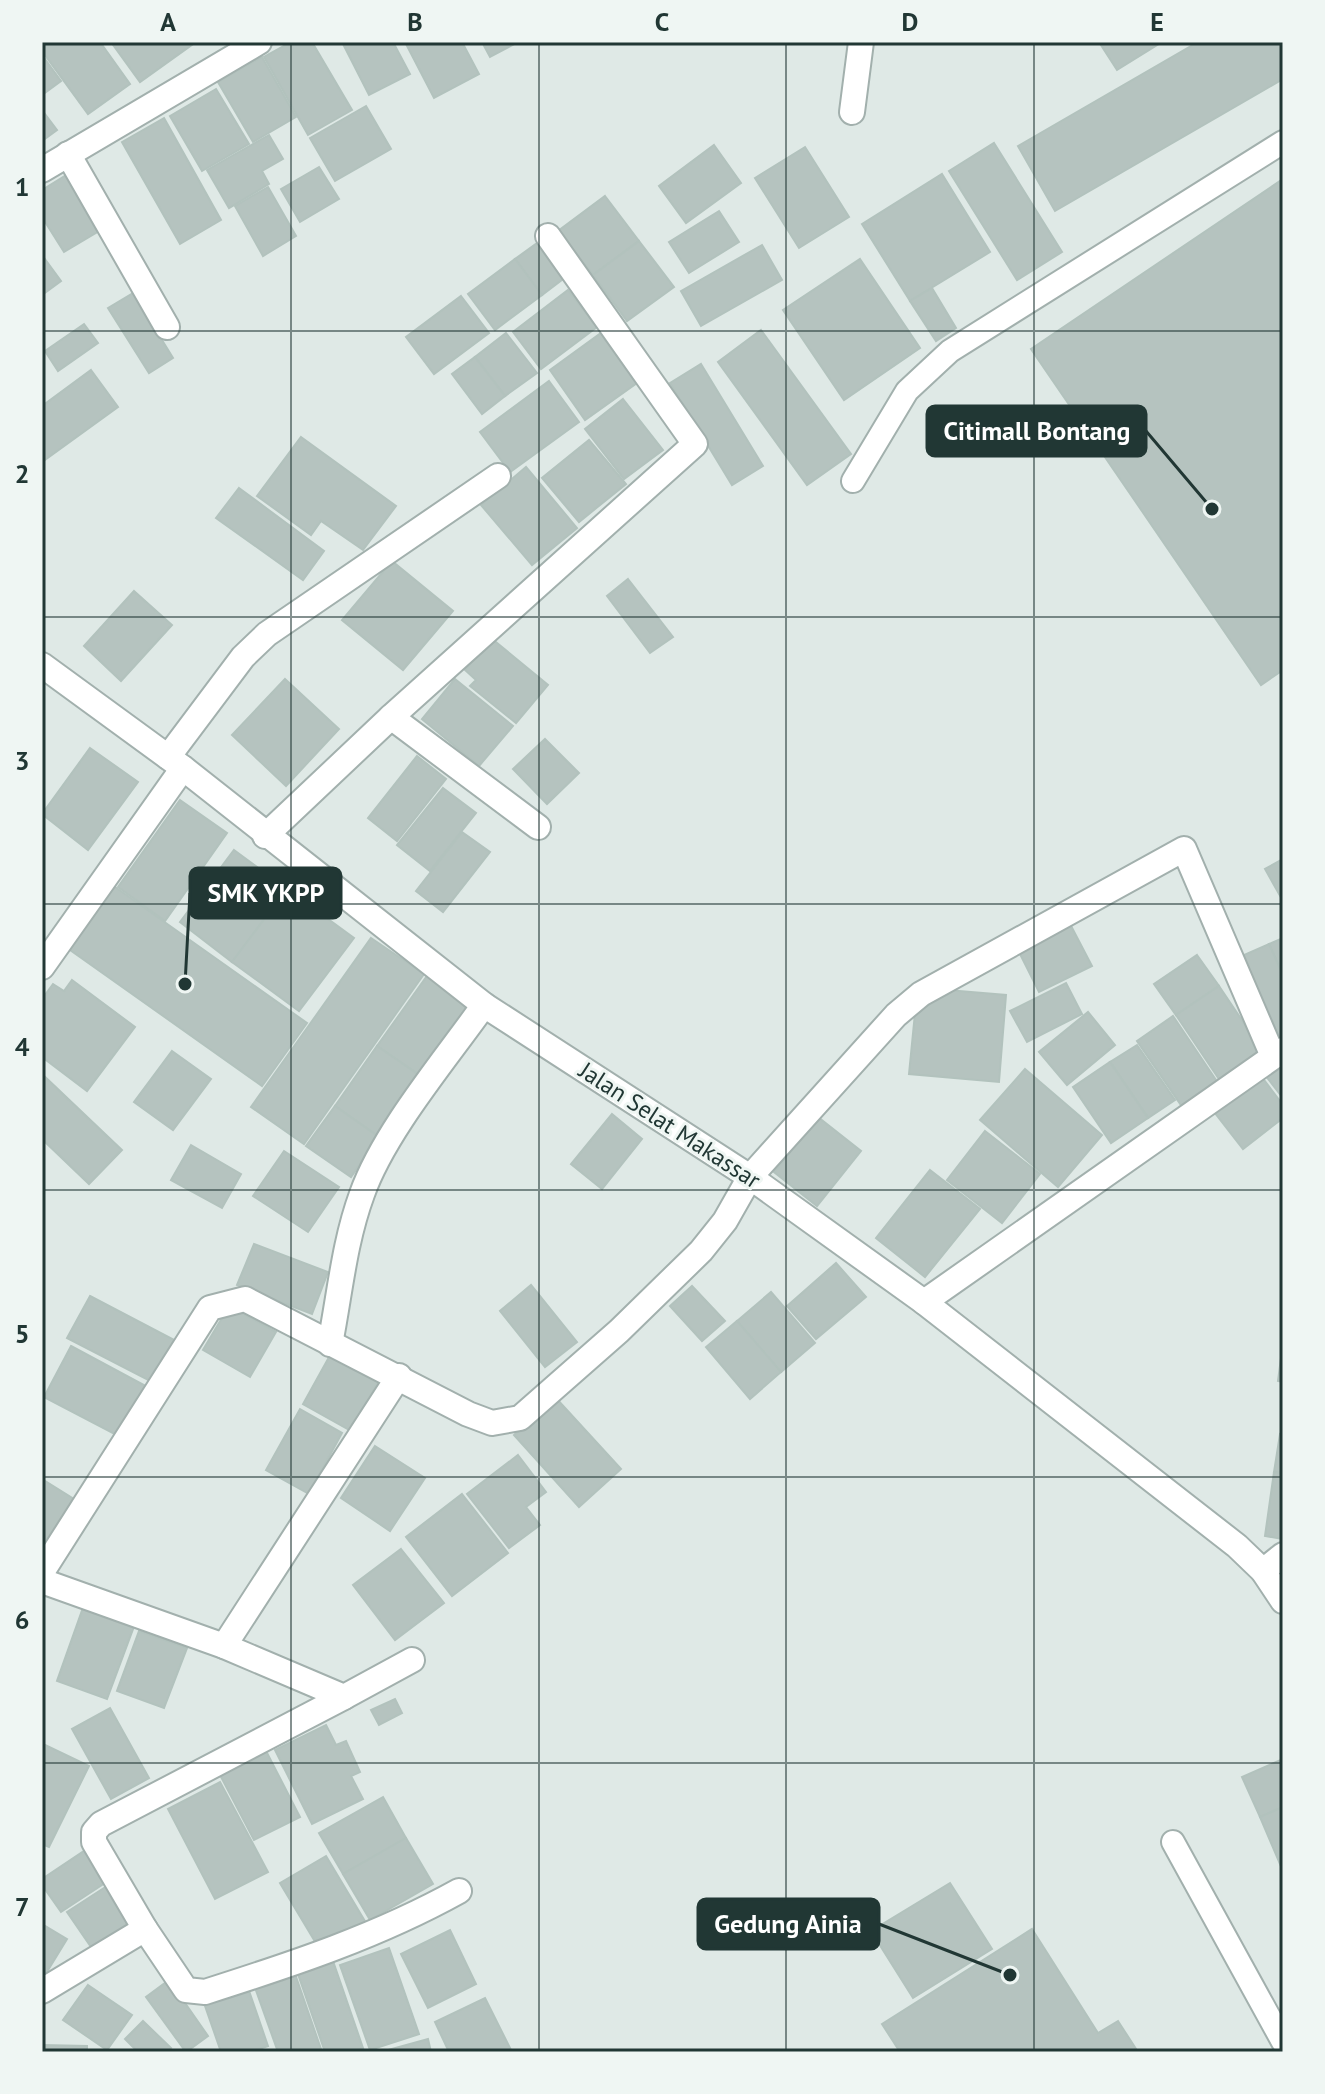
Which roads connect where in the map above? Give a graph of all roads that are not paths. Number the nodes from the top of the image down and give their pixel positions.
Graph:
1 (259, 42) edge
2 (861, 42) edge
3 (852, 112) dead end
4 (1283, 142) edge
5 (68, 154) junction
6 (42, 170) edge
7 (548, 236) dead end
8 (167, 327) dead end
9 (498, 476) dead end
10 (853, 481) dead end
11 (42, 665) edge
12 (391, 717) junction
13 (176, 763) junction
14 (538, 827) dead end
15 (265, 836) junction
16 (42, 967) edge
17 (484, 1005) junction
18 (1278, 1052) edge
19 (750, 1177) junction
20 (924, 1302) junction
21 (330, 1344) junction
22 (399, 1376) junction
23 (1283, 1555) edge
24 (1263, 1571) junction
25 (42, 1572) edge
26 (42, 1581) edge
27 (1283, 1601) edge
28 (224, 1646) junction
29 (412, 1660) dead end
30 (344, 1697) junction
31 (1173, 1842) dead end
32 (459, 1891) dead end
33 (145, 1929) junction
34 (42, 1991) edge
35 (1283, 2042) edge

1 - 5 street
2 - 3 street
4 - 10 lane
5 - 6 street
5 - 8 street
7 - 12 street
9 - 13 street
11 - 13 street, Jalan Selat Makassar
12 - 14 street
12 - 15 street
13 - 15 street, Jalan Selat Makassar
13 - 16 street
15 - 17 street, Jalan Selat Makassar
17 - 19 street, Jalan Selat Makassar
17 - 21 street
18 - 19 street
18 - 20 street
19 - 20 street, Jalan Selat Makassar
19 - 22 street
20 - 24 street, Jalan Selat Makassar
21 - 22 street
21 - 25 street
22 - 28 street
23 - 24 street
24 - 27 street, Jalan Selat Makassar
26 - 28 street
28 - 30 street
29 - 30 street
30 - 33 street
31 - 35 lane
32 - 33 street
33 - 34 street

